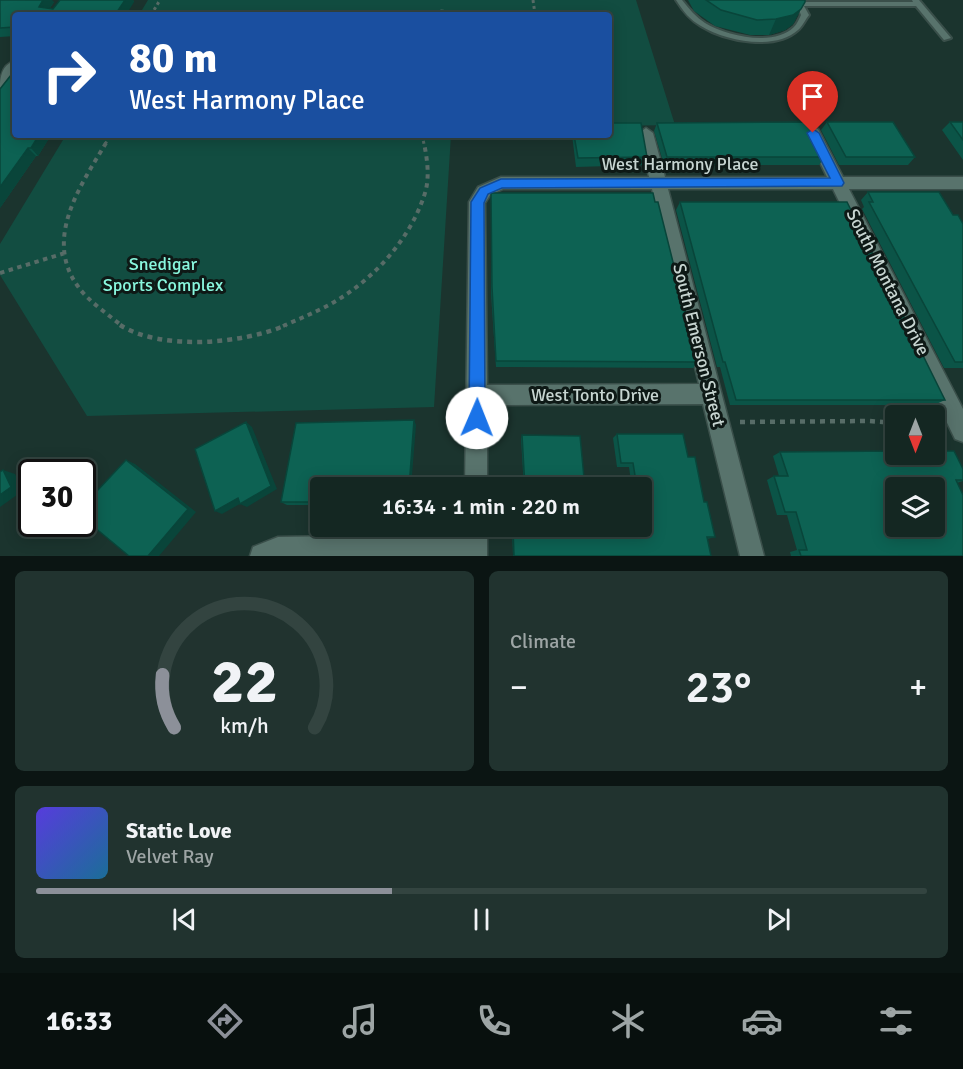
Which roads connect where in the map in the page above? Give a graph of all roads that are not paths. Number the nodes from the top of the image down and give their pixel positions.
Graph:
1 (679, 0) edge
2 (800, 2) edge
3 (917, 2) edge
4 (946, 38) dead end
5 (12, 69) edge
6 (0, 84) edge
7 (646, 133) dead end
8 (813, 133) edge
9 (658, 183) junction
10 (838, 183) junction
11 (963, 183) edge
12 (954, 393) edge
13 (712, 394) junction
14 (477, 395) junction
15 (963, 430) edge
16 (476, 477) edge
17 (475, 543) edge
18 (262, 556) edge
19 (752, 556) edge

1 - 2 lane
2 - 3 lane
3 - 4 lane
5 - 6 street
7 - 9 street, South Emerson Street
8 - 10 street, South Montana Drive
9 - 10 street, West Harmony Place
9 - 13 street, South Emerson Street
9 - 14 street, West Harmony Place
10 - 11 street, West Harmony Place
10 - 12 street, South Montana Drive
12 - 15 street, South Montana Drive
13 - 14 street, West Tonto Drive
13 - 19 street, South Emerson Street
14 - 16 street
17 - 18 street

